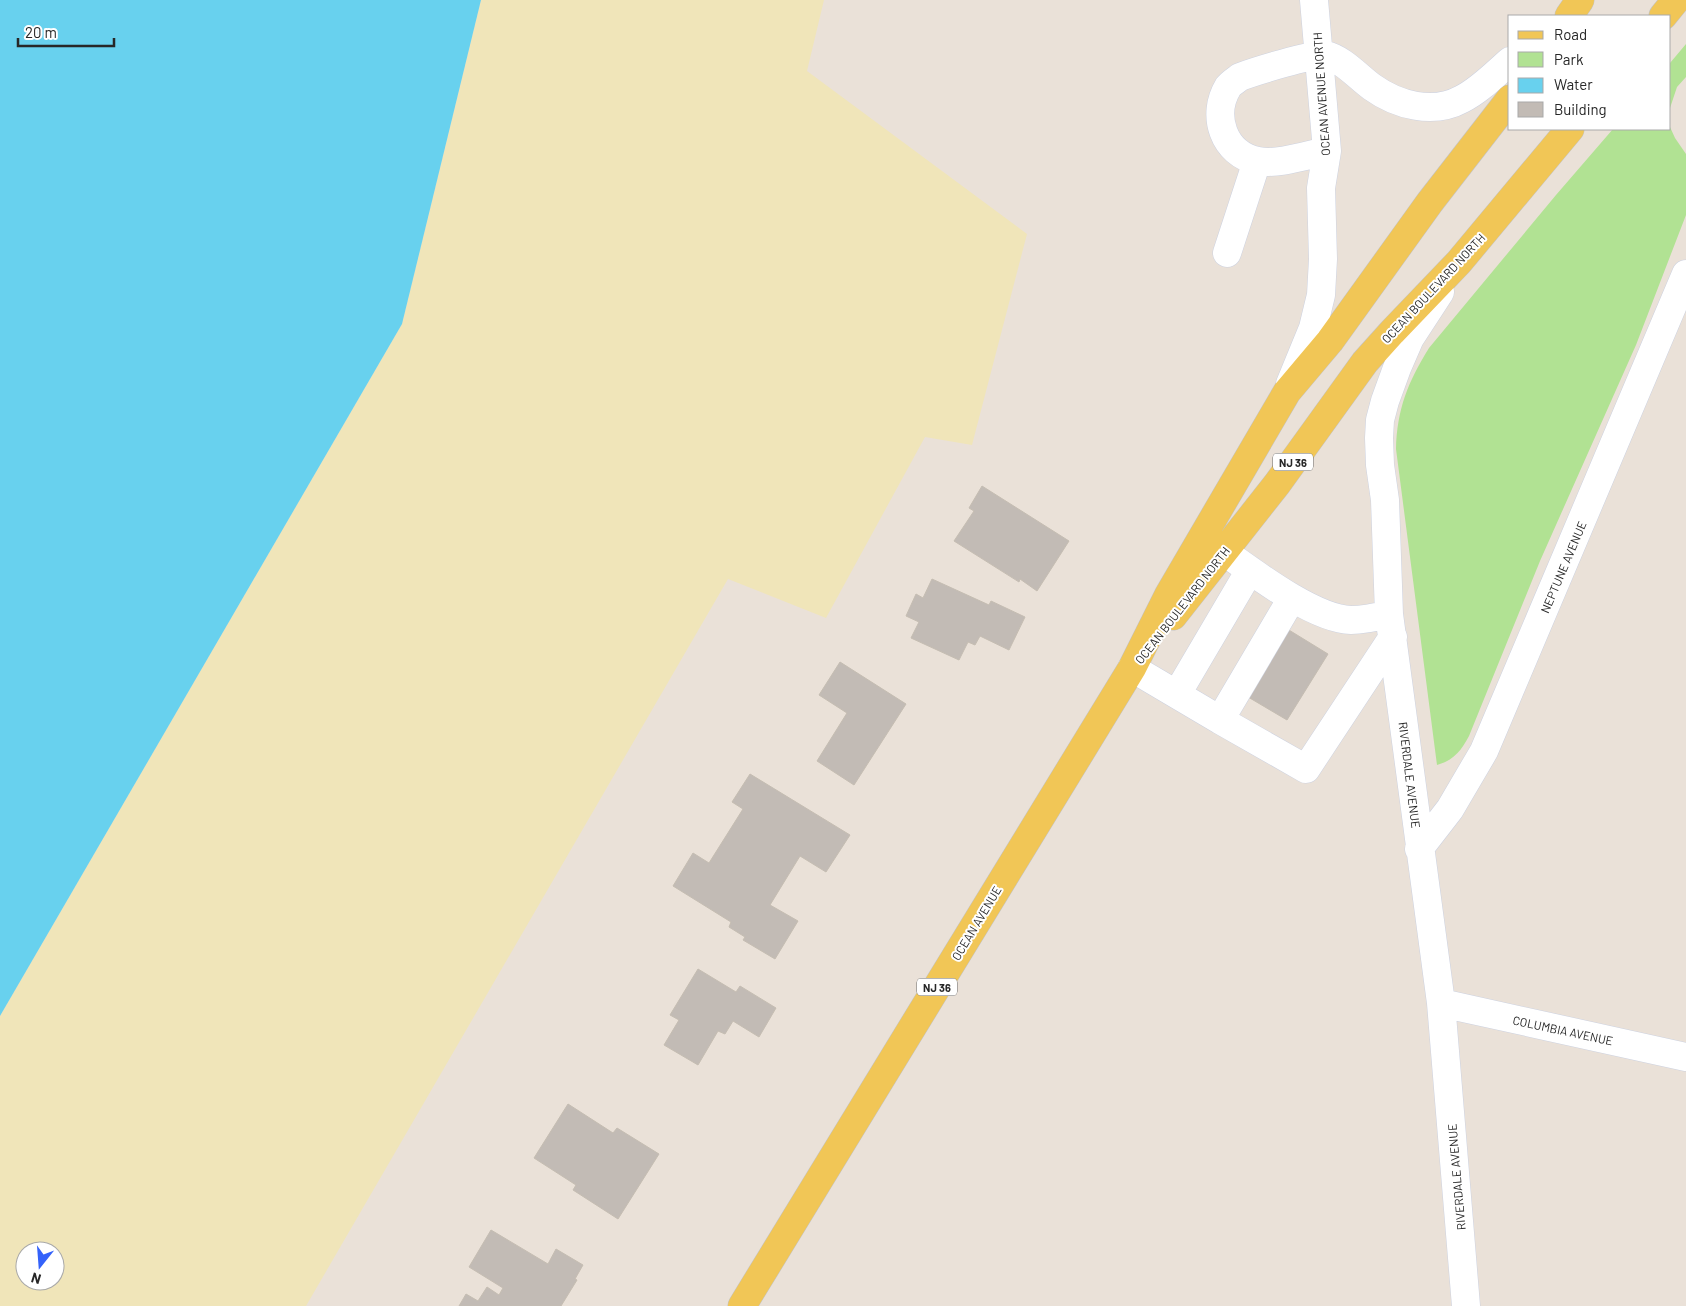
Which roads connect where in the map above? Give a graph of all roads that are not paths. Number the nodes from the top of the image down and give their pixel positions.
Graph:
1 (1314, 0) edge
2 (1579, 0) edge
3 (1676, 0) edge
4 (1561, 15) edge
5 (1570, 15) edge
6 (1664, 15) edge
7 (1320, 55) junction
8 (1508, 63) edge
9 (1508, 102) edge
10 (1569, 130) edge
11 (1327, 151) junction
12 (1257, 161) junction
13 (1227, 253) dead end
14 (1460, 262) junction
15 (1683, 290) edge
16 (1287, 392) junction
17 (1223, 552) junction
18 (1250, 570) junction
19 (1292, 598) junction
20 (1391, 626) junction
21 (1132, 668) junction
22 (1177, 694) junction
23 (1220, 720) junction
24 (1419, 848) junction
25 (1440, 1003) junction
26 (1686, 1057) edge
27 (742, 1306) edge
28 (1466, 1306) edge

1 - 7 street, OCEAN AVENUE NORTH
2 - 4 street
2 - 5 main road
3 - 6 main road
7 - 8 street
7 - 11 street, OCEAN AVENUE NORTH
7 - 12 street
9 - 16 main road, OCEAN BOULEVARD NORTH / NJ 36
10 - 14 main road, OCEAN BOULEVARD NORTH / NJ 36
11 - 12 street
11 - 16 street, OCEAN AVENUE NORTH
12 - 13 street
14 - 17 main road, OCEAN BOULEVARD NORTH / NJ 36
14 - 20 street, RIVERDALE AVENUE
15 - 24 street, NEPTUNE AVENUE
16 - 21 main road, OCEAN BOULEVARD NORTH / NJ 36
17 - 18 street
17 - 21 main road, OCEAN BOULEVARD NORTH / NJ 36
18 - 19 street
18 - 22 street
19 - 20 street
19 - 23 street
20 - 23 street
20 - 24 street, RIVERDALE AVENUE
21 - 22 street
21 - 27 main road, OCEAN AVENUE / NJ 36
22 - 23 street
24 - 25 street, RIVERDALE AVENUE
25 - 26 street, COLUMBIA AVENUE
25 - 28 street, RIVERDALE AVENUE

